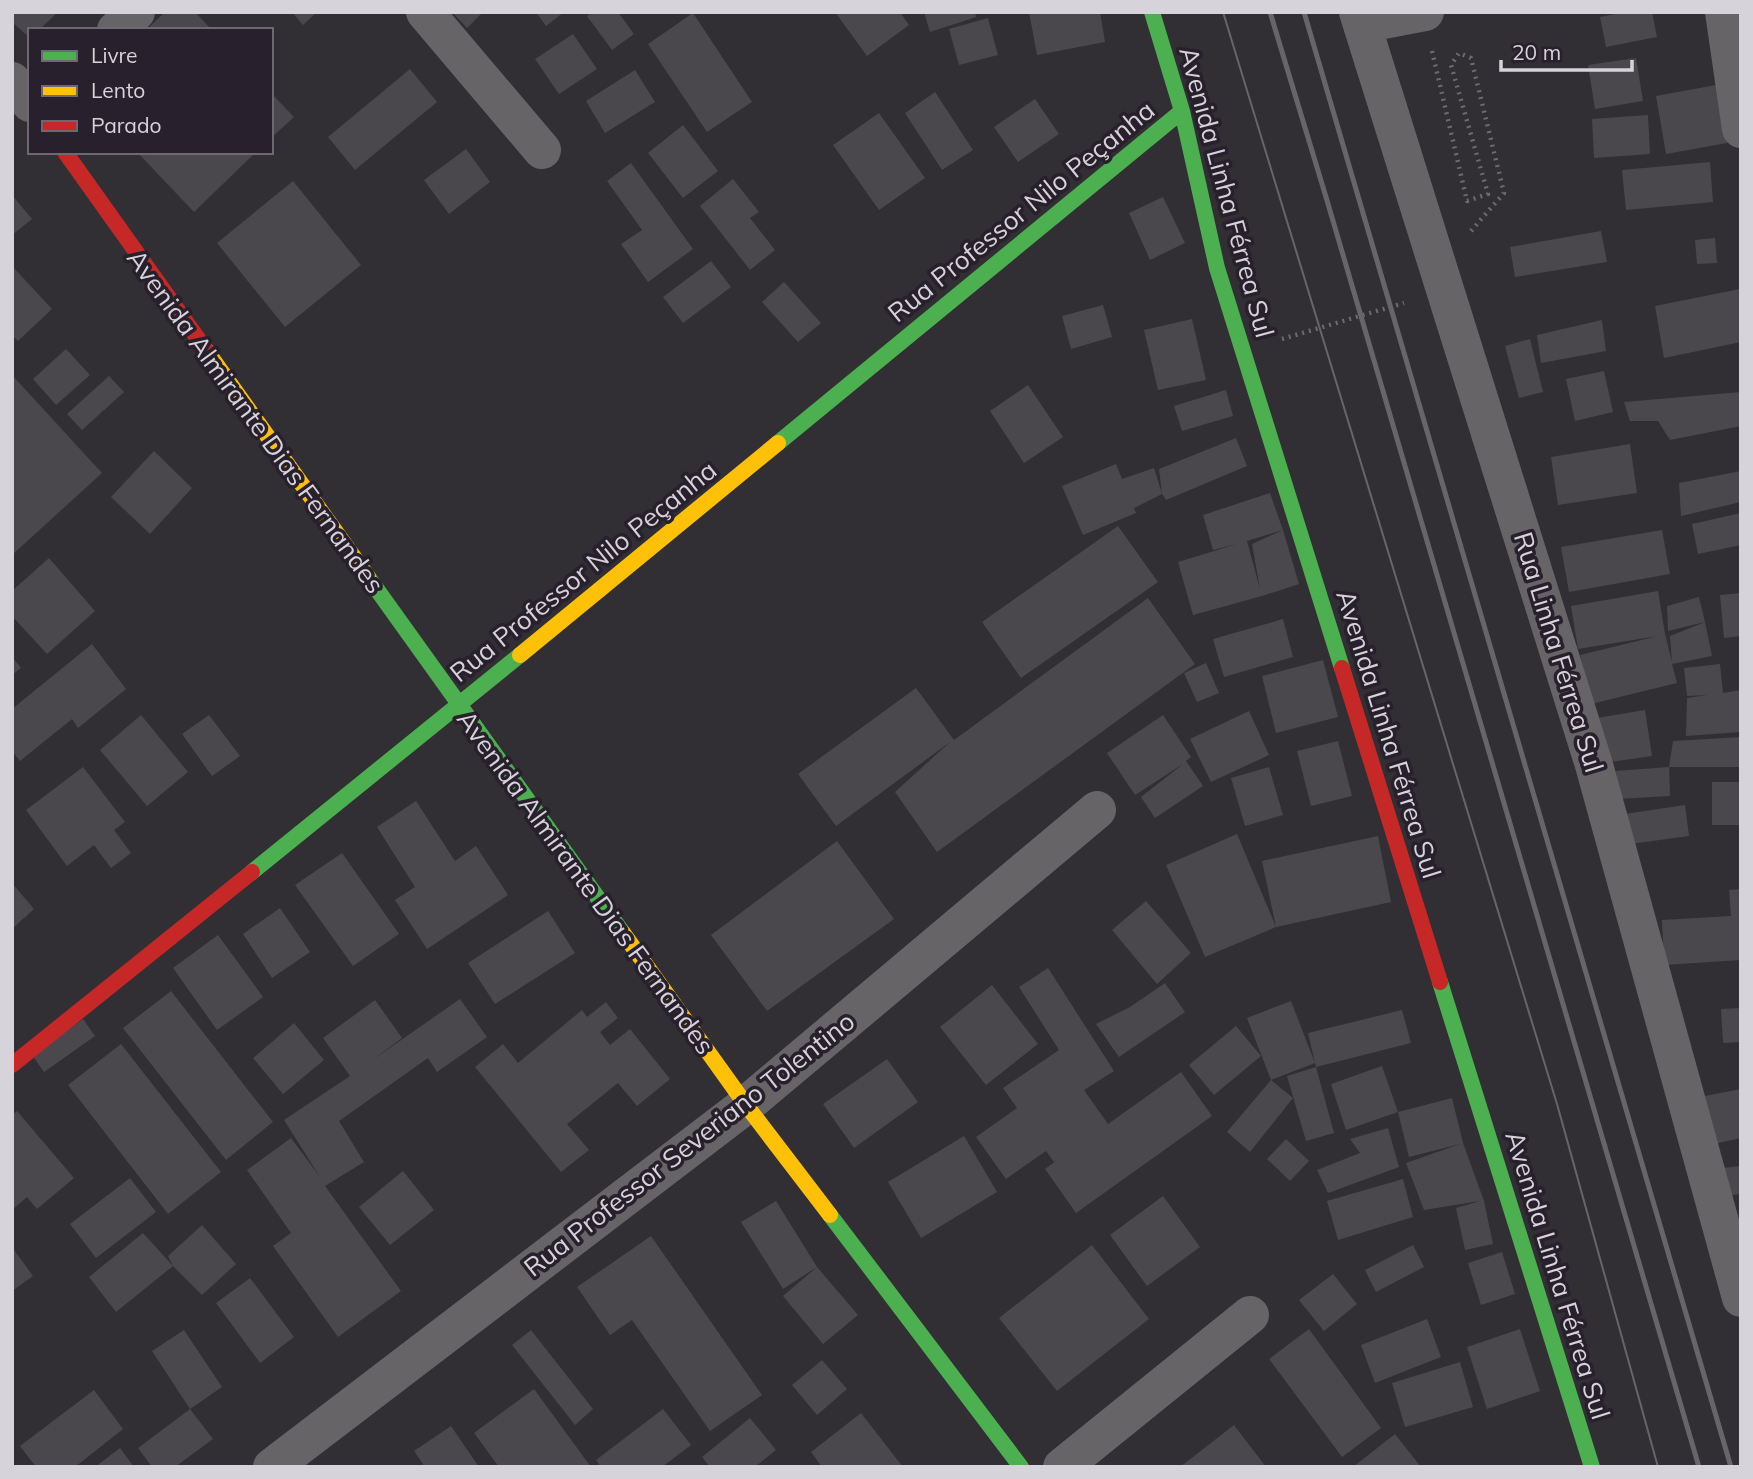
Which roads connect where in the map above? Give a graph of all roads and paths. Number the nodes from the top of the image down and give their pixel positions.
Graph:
1 (136, 12) edge
2 (425, 12) edge
3 (1152, 12) edge
4 (1424, 12) edge
5 (1724, 12) edge
6 (1360, 18) edge
7 (118, 28) edge
8 (12, 81) edge
9 (28, 101) edge
10 (28, 106) edge
11 (1182, 111) junction
12 (12, 120) edge
13 (1741, 130) edge
14 (542, 150) dead end
15 (66, 154) edge
16 (1471, 232) dead end
17 (1413, 301) dead end
18 (1281, 339) dead end
19 (459, 705) junction
20 (1097, 810) dead end
21 (12, 1065) edge
22 (746, 1105) junction
23 (1741, 1298) edge
24 (1250, 1315) dead end
25 (272, 1467) edge
26 (1021, 1467) edge
27 (1062, 1467) edge
28 (1592, 1467) edge

1 - 7 street
2 - 14 street
3 - 11 street, Avenida Linha Férrea Sul
4 - 6 street
4 - 16 path
5 - 13 street
6 - 23 street, Rua Linha Férrea Sul
8 - 9 street
10 - 12 street
11 - 19 street, Rua Professor Nilo Peçanha
11 - 28 street, Avenida Linha Férrea Sul
15 - 19 street, Avenida Almirante Dias Fernandes
17 - 18 path
19 - 21 street, Rua Professor Nilo Peçanha
19 - 22 street, Avenida Almirante Dias Fernandes
20 - 22 street, Rua Professor Severiano Tolentino
22 - 25 street, Rua Professor Severiano Tolentino
22 - 26 street, Avenida Almirante Dias Fernandes
24 - 27 street

